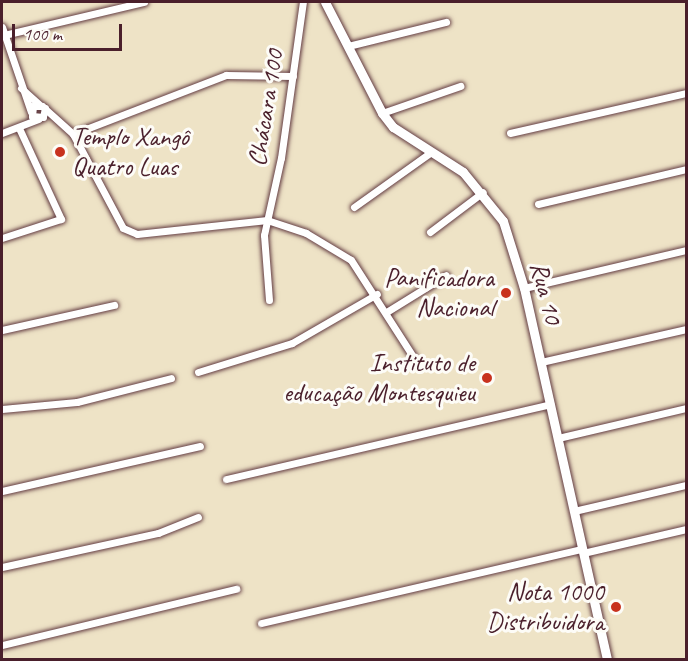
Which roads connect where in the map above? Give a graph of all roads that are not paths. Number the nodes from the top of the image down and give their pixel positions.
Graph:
1 (144, 2) edge
2 (303, 2) edge
3 (325, 2) edge
4 (446, 22) dead end
5 (3, 31) edge
6 (348, 46) junction
7 (293, 76) junction
8 (460, 86) dead end
9 (21, 87) junction
10 (687, 93) edge
11 (42, 106) junction
12 (382, 113) junction
13 (35, 117) junction
14 (57, 121) junction
15 (21, 127) junction
16 (510, 133) dead end
17 (2, 134) edge
18 (73, 134) junction
19 (431, 152) junction
20 (687, 169) edge
21 (483, 192) junction
22 (538, 204) dead end
23 (354, 207) dead end
24 (267, 220) junction
25 (430, 232) dead end
26 (2, 238) edge
27 (687, 250) edge
28 (447, 275) dead end
29 (524, 288) junction
30 (377, 294) junction
31 (269, 300) dead end
32 (114, 305) dead end
33 (388, 311) junction
34 (687, 329) edge
35 (2, 330) edge
36 (414, 358) dead end
37 (541, 362) junction
38 (198, 372) dead end
39 (171, 378) dead end
40 (550, 404) junction
41 (687, 408) edge
42 (2, 410) edge
43 (558, 438) junction
44 (201, 446) dead end
45 (226, 480) dead end
46 (687, 485) edge
47 (2, 491) edge
48 (574, 511) junction
49 (198, 517) dead end
50 (687, 529) edge
51 (582, 551) junction
52 (2, 567) edge
53 (236, 589) dead end
54 (261, 623) dead end
55 (2, 645) edge
56 (607, 660) edge

1 - 5 street
2 - 7 street, Chácara 100
3 - 6 street, Rua 10
4 - 6 street
5 - 9 street
6 - 12 street, Rua 10
7 - 18 street
7 - 24 street, Chácara 100
8 - 12 street
9 - 11 street
9 - 13 street
10 - 16 street
11 - 13 street
11 - 13 street
11 - 14 street
12 - 19 street, Rua 10
13 - 14 street
13 - 15 street
14 - 18 street
15 - 17 street
15 - 26 street
18 - 24 street
19 - 21 street, Rua 10
19 - 23 street
20 - 22 street
21 - 25 street
21 - 29 street, Rua 10
24 - 30 street
24 - 31 street, Chácara 100
27 - 29 street
28 - 33 street
29 - 37 street, Rua 10
30 - 33 street
30 - 38 street
32 - 35 street
33 - 36 street
34 - 37 street
37 - 40 street, Rua 10
39 - 42 street
40 - 43 street, Rua 10
40 - 45 street
41 - 43 street
43 - 48 street, Rua 10
44 - 47 street
46 - 48 street
48 - 51 street, Rua 10
49 - 52 street
50 - 51 street
51 - 54 street
51 - 56 street, Rua 10
53 - 55 street

